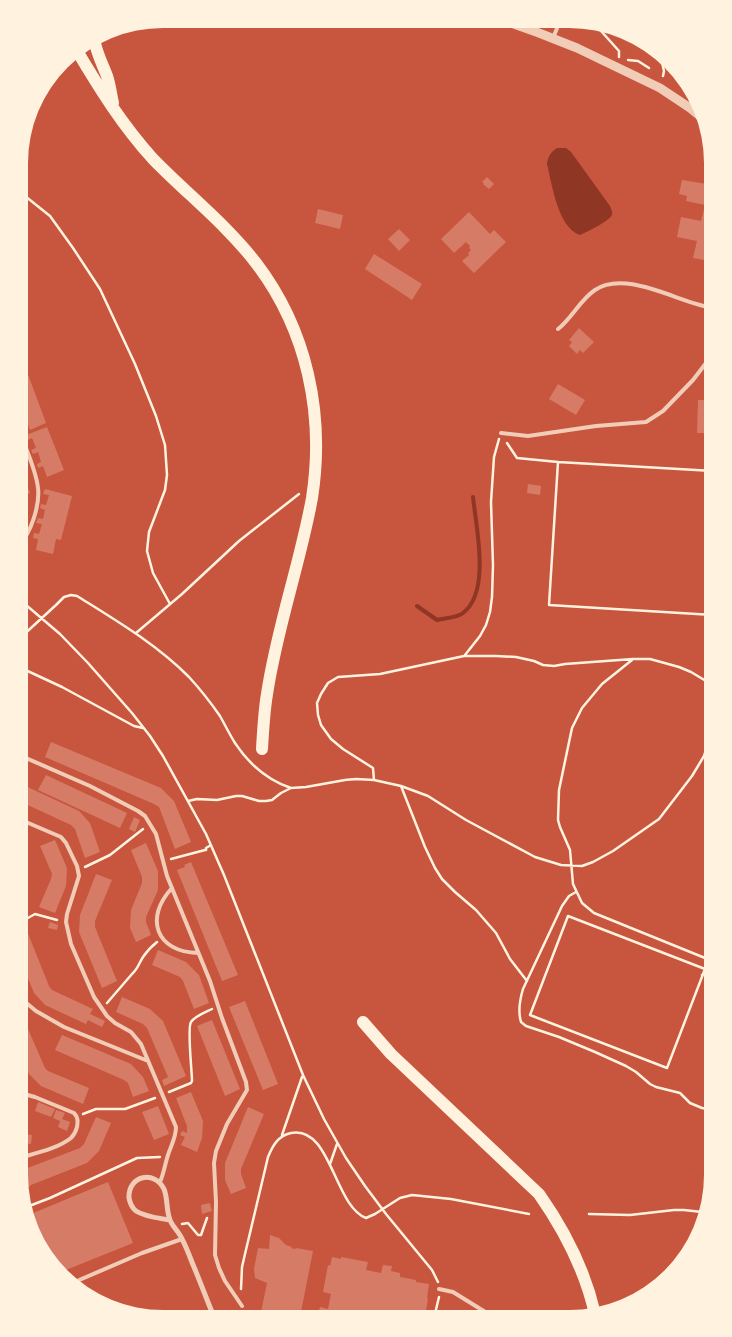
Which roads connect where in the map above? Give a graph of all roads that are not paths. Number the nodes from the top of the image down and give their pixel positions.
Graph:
1 (525, 28) edge
2 (557, 28) edge
3 (553, 38) junction
4 (95, 46) edge
5 (80, 55) edge
6 (692, 104) edge
7 (114, 108) junction
8 (704, 306) edge
9 (558, 329) dead end
10 (704, 366) edge
11 (501, 433) road end
12 (27, 453) edge
13 (27, 535) edge
14 (262, 749) dead end
15 (27, 759) edge
16 (27, 822) edge
17 (172, 888) junction
18 (198, 953) junction
19 (27, 1004) edge
20 (362, 1022) dead end
21 (148, 1061) junction
22 (27, 1095) edge
23 (27, 1155) edge
24 (160, 1182) junction
25 (170, 1220) junction
26 (182, 1239) junction
27 (79, 1280) edge
28 (440, 1289) road end
29 (242, 1306) road end
30 (593, 1307) edge
31 (211, 1310) edge
32 (482, 1310) edge

1 - 3 street
2 - 3 lane
3 - 6 street
4 - 7 main road
5 - 7 main road
7 - 14 main road
8 - 9 lane
10 - 11 lane
12 - 13 lane
15 - 17 lane
16 - 21 lane
17 - 18 lane
17 - 18 lane
18 - 29 lane
19 - 21 lane
20 - 30 main road
21 - 24 lane
22 - 23 lane
24 - 25 street
24 - 25 street
25 - 26 street
26 - 27 lane
26 - 31 street
28 - 32 lane

